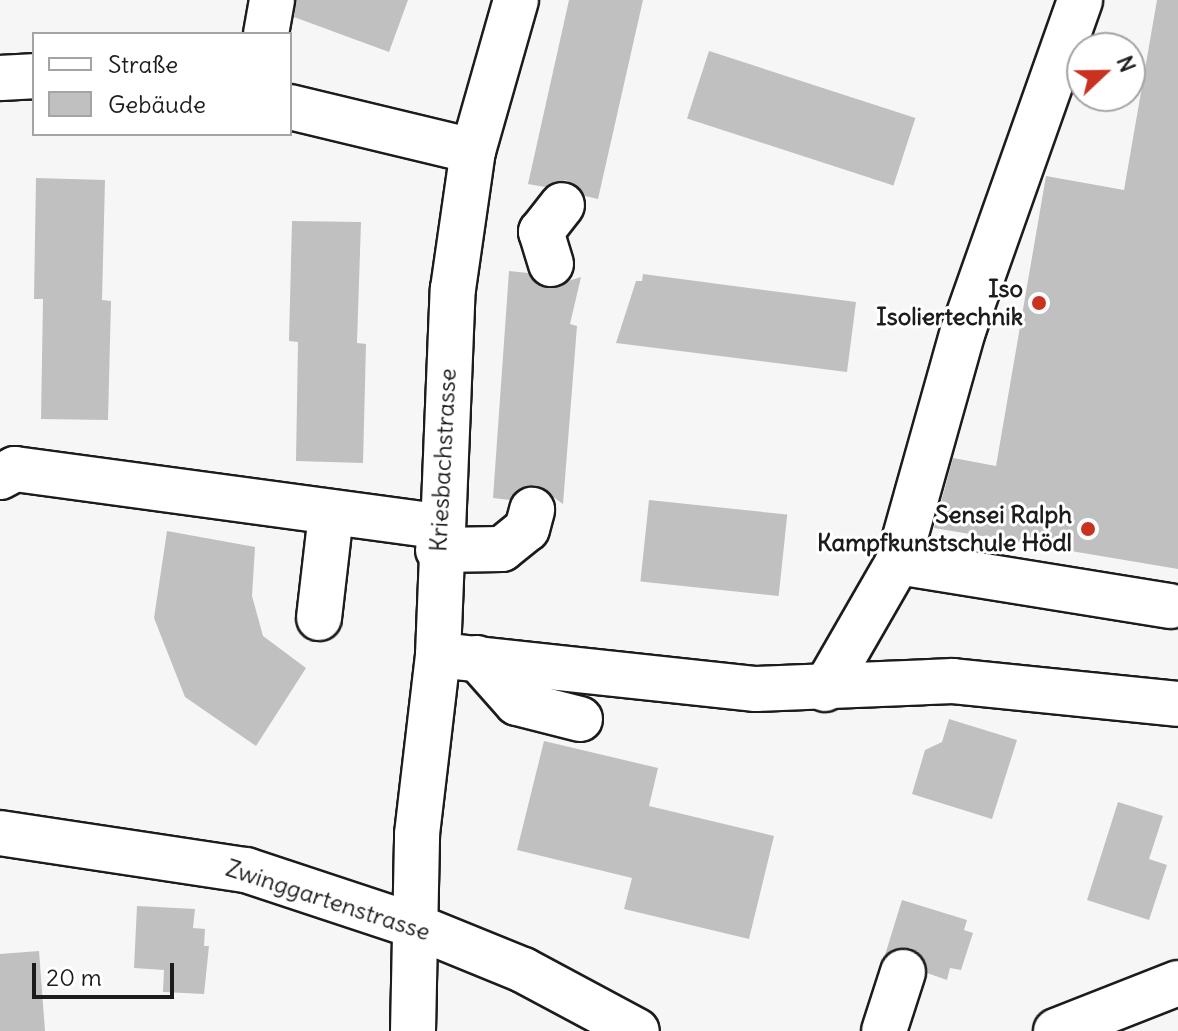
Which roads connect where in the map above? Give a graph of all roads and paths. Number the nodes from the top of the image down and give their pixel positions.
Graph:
1 (272, 0) edge
2 (516, 0) edge
3 (1080, 0) edge
4 (266, 32) edge
5 (32, 76) edge
6 (0, 78) edge
7 (292, 107) edge
8 (473, 151) junction
9 (562, 205) dead end
10 (551, 264) dead end
11 (0, 477) edge
12 (532, 510) dead end
13 (331, 514) junction
14 (439, 538) junction
15 (898, 562) junction
16 (1170, 606) dead end
17 (319, 618) dead end
18 (457, 656) junction
19 (825, 689) junction
20 (1178, 704) edge
21 (580, 719) dead end
22 (0, 833) edge
23 (415, 926) junction
24 (903, 972) dead end
25 (1178, 983) edge
26 (413, 1031) edge
27 (637, 1031) edge
28 (884, 1031) edge
29 (1056, 1031) edge

1 - 4 street
2 - 8 street, Kriesbachstrasse
3 - 15 street
5 - 6 street
7 - 8 street
8 - 14 street, Kriesbachstrasse
9 - 10 street
11 - 13 street
12 - 14 street
13 - 14 street
13 - 17 street
14 - 18 street, Kriesbachstrasse
15 - 16 street
15 - 19 street
18 - 19 street
18 - 21 street
18 - 23 street, Kriesbachstrasse
19 - 20 street
22 - 23 street, Zwinggartenstrasse
23 - 26 street, Kriesbachstrasse
23 - 27 street, Zwinggartenstrasse
24 - 28 street
25 - 29 street

